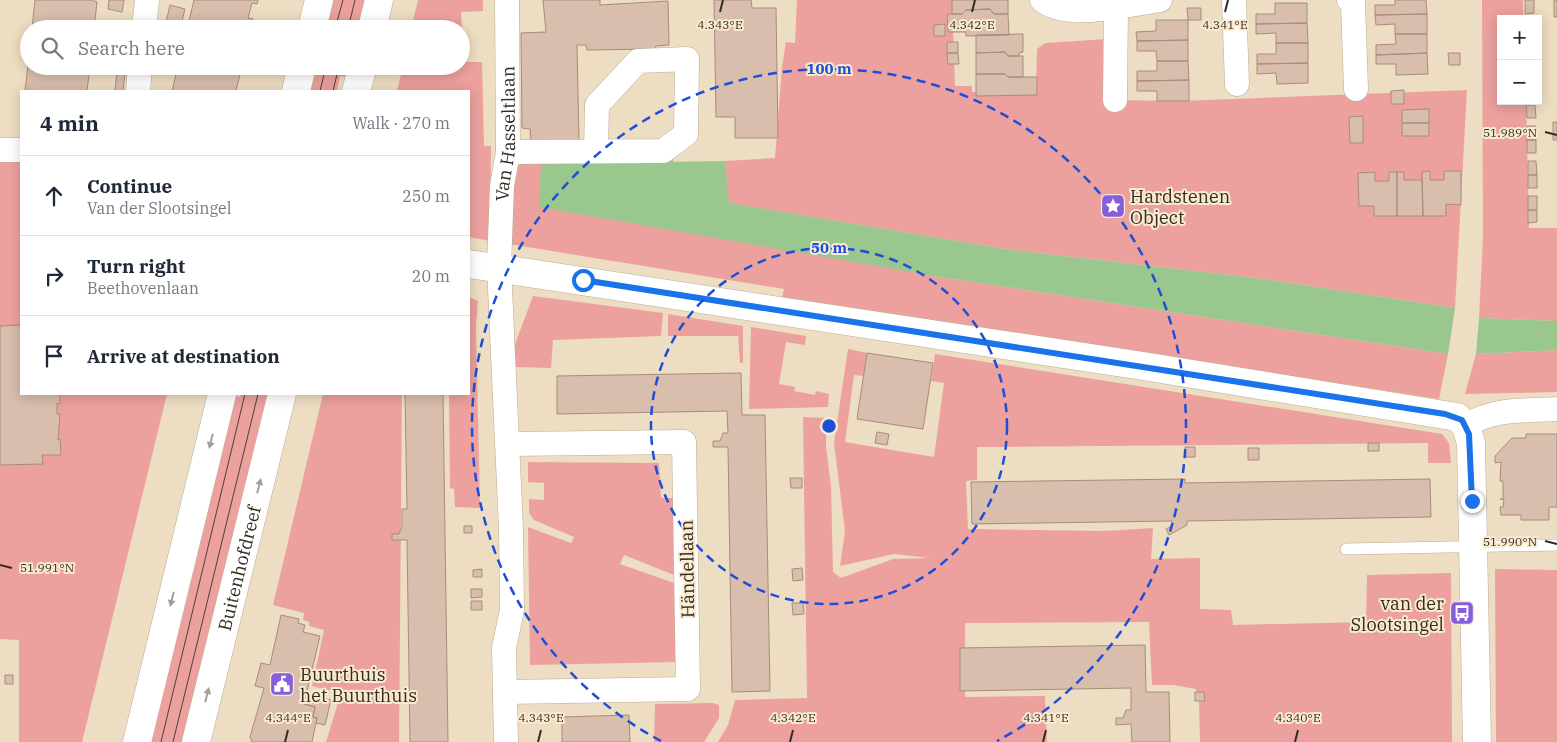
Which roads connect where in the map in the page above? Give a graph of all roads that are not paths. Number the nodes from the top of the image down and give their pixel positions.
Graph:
1 (147, 0) edge
2 (319, 0) edge
3 (379, 0) edge
4 (507, 0) edge
5 (1042, 0) edge
6 (1160, 0) edge
7 (1234, 0) edge
8 (1349, 0) edge
9 (1116, 6) junction
10 (145, 20) edge
11 (314, 20) edge
12 (374, 20) edge
13 (139, 75) edge
14 (300, 75) edge
15 (360, 75) edge
16 (1236, 84) dead end
17 (1356, 89) dead end
18 (138, 90) edge
19 (296, 90) edge
20 (356, 90) edge
21 (1115, 100) dead end
22 (0, 150) edge
23 (20, 150) edge
24 (596, 150) junction
25 (508, 152) junction
26 (470, 264) edge
27 (499, 267) junction
28 (222, 395) edge
29 (282, 395) edge
30 (1557, 409) edge
31 (1466, 426) junction
32 (509, 444) junction
33 (1557, 545) edge
34 (1473, 547) junction
35 (1346, 549) dead end
36 (505, 692) junction
37 (137, 742) edge
38 (196, 742) edge
39 (506, 742) edge
40 (1477, 742) edge

1 - 10 street
2 - 11 street
3 - 12 street
4 - 25 street, Van Hasseltlaan
5 - 9 street
6 - 9 street
7 - 16 street
8 - 17 street
9 - 21 street
13 - 18 street
14 - 19 street
15 - 20 street
22 - 23 street
24 - 24 street
24 - 25 street
25 - 27 street, Van Hasseltlaan
26 - 27 street
27 - 31 street
27 - 32 street
28 -> 37 street
38 -> 29 street, Buitenhofdreef
30 - 31 street
31 - 34 street
32 - 36 street
32 - 36 street, Händellaan
33 - 34 lane
34 - 35 lane
34 - 40 street
36 - 39 street

